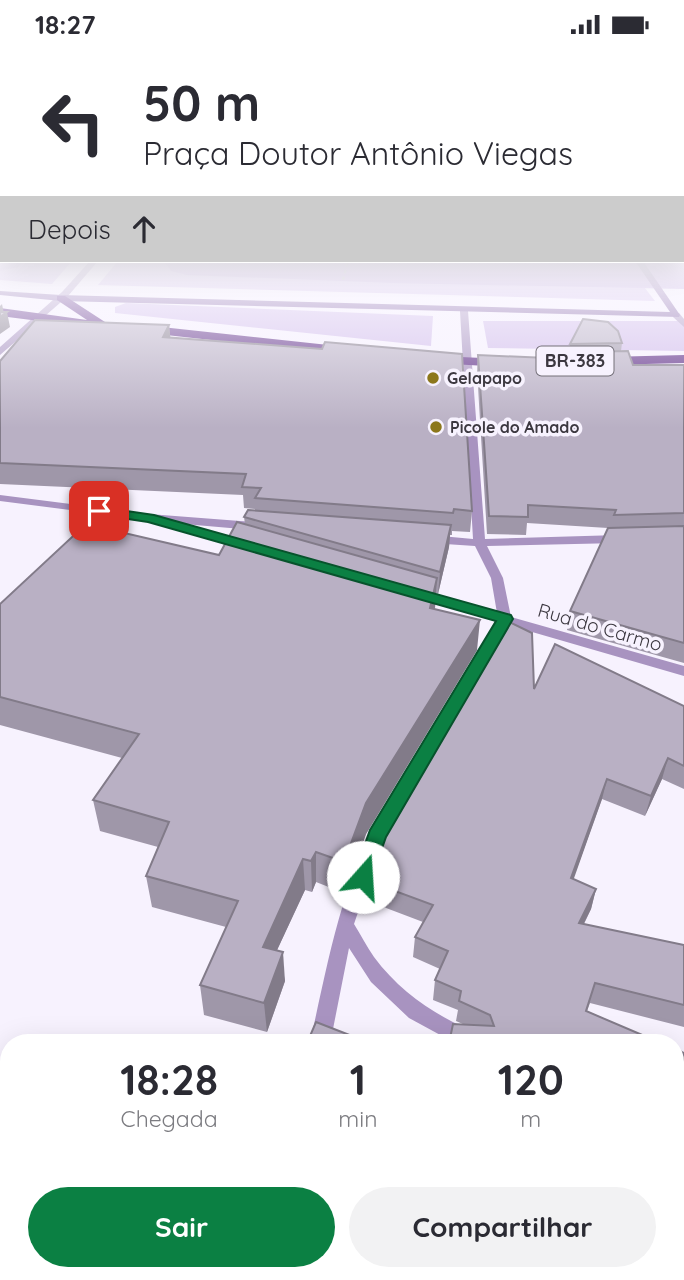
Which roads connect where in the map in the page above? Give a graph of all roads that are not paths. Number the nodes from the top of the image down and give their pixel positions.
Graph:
1 (8, 313) edge
2 (45, 313) edge
3 (95, 313) edge
4 (464, 313) edge
5 (39, 319) junction
6 (118, 326) junction
7 (0, 352) edge
8 (359, 352) edge
9 (426, 359) edge
10 (684, 359) edge
11 (589, 361) edge
12 (521, 362) edge
13 (467, 363) junction
14 (0, 498) edge
15 (149, 518) junction
16 (273, 527) edge
17 (410, 538) edge
18 (629, 538) edge
19 (479, 543) junction
20 (255, 548) edge
21 (413, 593) edge
22 (505, 619) junction
23 (684, 671) edge
24 (438, 733) edge
25 (404, 790) edge
26 (344, 926) junction
27 (323, 1029) edge
28 (455, 1034) edge

1 - 5 highway
2 - 5 street
3 - 6 highway
4 - 13 street
5 - 6 highway
5 - 7 street
6 - 8 highway
9 - 13 highway, BR-383
10 - 11 highway, BR-383
12 - 13 highway, BR-383
13 - 19 street
14 - 15 street
15 - 16 street
15 - 20 street
17 - 19 street
18 - 19 street
19 - 22 street
21 - 22 street, Rua do Carmo
22 - 23 street, Rua do Carmo
22 - 24 street
25 - 26 street
26 - 27 street
26 - 28 street

